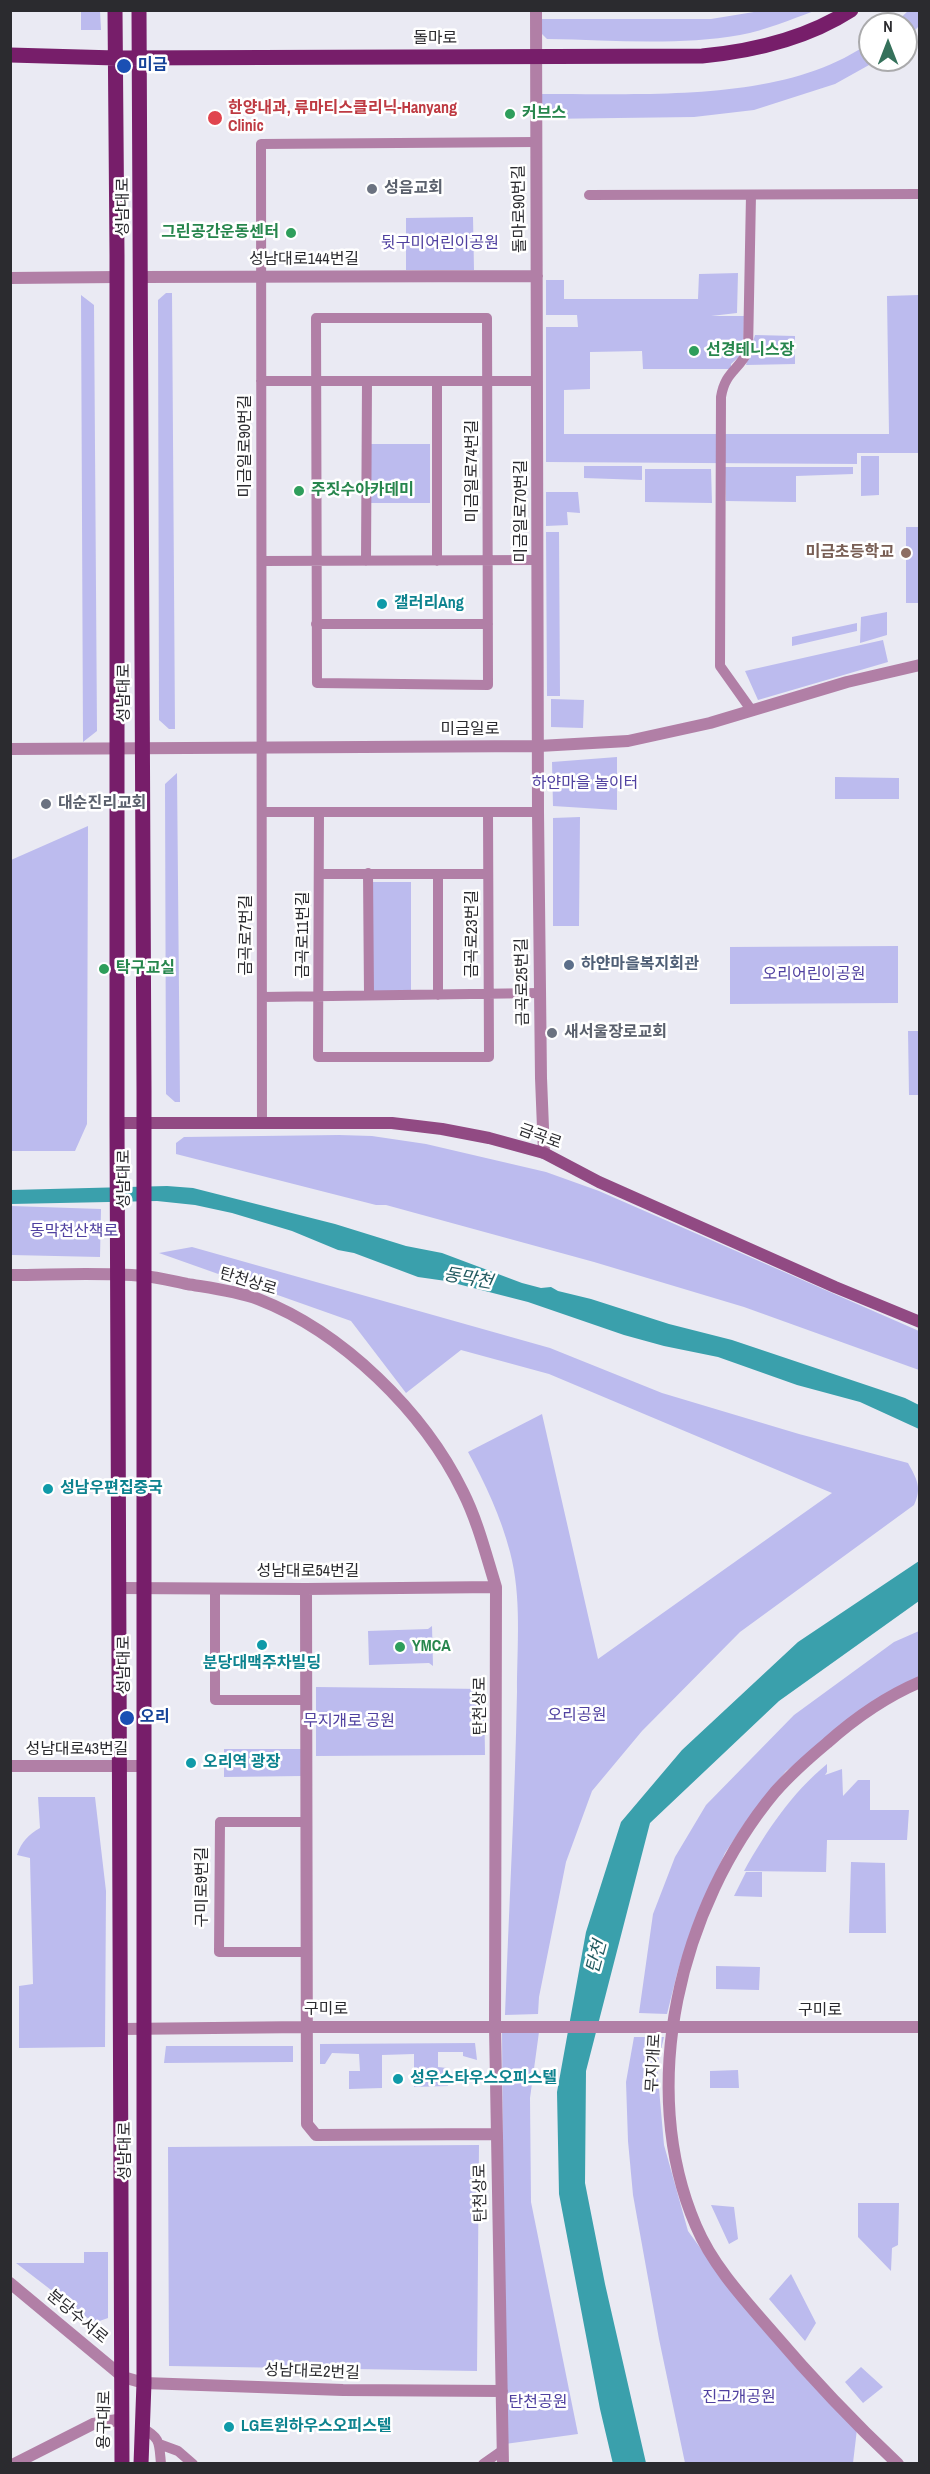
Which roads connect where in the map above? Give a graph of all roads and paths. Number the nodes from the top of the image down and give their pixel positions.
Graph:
1 (115, 10) edge
2 (140, 10) edge
3 (536, 10) edge
4 (851, 10) edge
5 (10, 55) edge
6 (116, 57) junction
7 (141, 57) junction
8 (536, 57) junction
9 (536, 142) junction
10 (261, 144) joint
11 (920, 194) edge
12 (590, 195) dead end
13 (751, 195) junction
14 (537, 276) junction
15 (117, 277) junction
16 (142, 277) junction
17 (261, 277) junction
18 (10, 278) edge
19 (261, 381) junction
20 (316, 381) junction
21 (367, 381) junction
22 (437, 381) junction
23 (537, 381) junction
24 (488, 382) junction
25 (538, 560) junction
26 (262, 561) junction
27 (315, 561) junction
28 (366, 561) junction
29 (437, 561) junction
30 (488, 561) junction
31 (316, 624) junction
32 (488, 624) junction
33 (920, 665) edge
34 (752, 711) junction
35 (539, 746) junction
36 (118, 747) junction
37 (143, 747) junction
38 (262, 747) junction
39 (10, 749) edge
40 (262, 812) junction
41 (318, 812) junction
42 (488, 812) junction
43 (538, 812) junction
44 (368, 873) junction
45 (318, 874) junction
46 (396, 874) joint
47 (438, 874) junction
48 (488, 874) junction
49 (540, 993) junction
50 (488, 994) junction
51 (369, 995) junction
52 (391, 995) joint
53 (438, 995) junction
54 (318, 996) junction
55 (262, 997) junction
56 (391, 1057) joint
57 (117, 1123) junction
58 (144, 1123) junction
59 (262, 1123) junction
60 (544, 1153) junction
61 (10, 1275) edge
62 (119, 1275) junction
63 (143, 1276) junction
64 (920, 1322) edge
65 (496, 1587) junction
66 (120, 1588) junction
67 (143, 1588) junction
68 (215, 1589) junction
69 (306, 1589) junction
70 (920, 1682) edge
71 (306, 1700) junction
72 (10, 1766) edge
73 (121, 1766) junction
74 (143, 1766) junction
75 (306, 1822) junction
76 (306, 1952) junction
77 (306, 2026) junction
78 (495, 2026) junction
79 (673, 2027) junction
80 (920, 2027) edge
81 (122, 2029) junction
82 (143, 2029) junction
83 (496, 2133) junction
84 (10, 2283) edge
85 (123, 2377) junction
86 (144, 2383) junction
87 (502, 2391) junction
88 (123, 2419) junction
89 (142, 2428) junction
90 (159, 2444) junction
91 (503, 2450) junction
92 (14, 2463) edge
93 (122, 2463) edge
94 (141, 2463) edge
95 (161, 2463) edge
96 (193, 2463) edge
97 (483, 2463) edge
98 (503, 2463) edge
99 (898, 2463) edge

1 - 6 main road, 성남대로
2 - 7 main road, 성남대로
3 - 8 street, 돌마로90번길
4 - 8 main road, 돌마로
5 - 6 main road, 돌마로
6 - 7 main road, 돌마로
6 - 15 main road, 성남대로
7 - 8 main road, 돌마로
7 - 16 main road, 성남대로
8 - 9 street, 돌마로90번길
9 - 10 street, 돌마로90번길
9 - 14 street, 돌마로90번길
10 - 17 street, 미금일로90번길
11 - 13 street
12 - 13 street
13 - 34 street
14 - 17 street, 성남대로144번길
14 - 23 street, 미금일로70번길
15 - 18 street
15 - 36 main road, 성남대로
16 - 17 street, 성남대로144번길
16 - 37 main road, 성남대로
17 - 19 street, 미금일로90번길
19 - 20 street
19 - 26 street, 미금일로90번길
20 - 21 street
20 - 24 street, 미금일로74번길
20 - 27 street
21 - 22 street
21 - 28 street
22 - 24 street
22 - 29 street
23 - 24 street
23 - 25 street, 미금일로70번길
24 - 30 street, 미금일로74번길
25 - 30 street
25 - 35 street, 미금일로70번길
26 - 27 street
26 - 38 street, 미금일로90번길
27 - 28 street
27 - 31 street
28 - 29 street
29 - 30 street
30 - 32 street, 미금일로74번길
31 - 32 street
31 - 32 street, 미금일로74번길
33 - 34 street, 미금일로
34 - 35 street, 미금일로
35 - 38 street, 미금일로
35 - 43 street, 금곡로25번길
36 - 37 street, 미금일로
36 - 39 street, 미금일로
36 - 57 main road, 성남대로
37 - 38 street, 미금일로
37 - 58 main road, 성남대로
38 - 40 street, 금곡로7번길
40 - 41 street
40 - 55 street, 금곡로7번길
41 - 42 street
41 - 45 street, 금곡로11번길
42 - 43 street
42 - 48 street, 금곡로23번길
43 - 49 street, 금곡로25번길
44 - 45 street, 금곡로11번길
44 - 46 street, 금곡로11번길
44 - 51 street
45 - 54 street, 금곡로11번길
46 - 47 street, 금곡로23번길
47 - 48 street, 금곡로23번길
47 - 53 street
48 - 50 street, 금곡로23번길
49 - 50 street
49 - 60 street, 금곡로25번길
50 - 53 street, 금곡로23번길
50 - 56 street, 금곡로23번길
51 - 52 street, 금곡로11번길
51 - 54 street, 금곡로11번길
52 - 53 street, 금곡로23번길
54 - 55 street, 금곡로11번길
54 - 56 street, 금곡로11번길
55 - 59 street, 금곡로7번길
57 - 58 main road, 금곡로
57 - 62 main road, 성남대로
58 - 59 main road, 금곡로
58 - 63 main road, 성남대로
59 - 60 main road, 금곡로
60 - 64 main road, 금곡로
61 - 62 street, 탄천상로
62 - 63 street, 탄천상로
62 - 66 main road, 성남대로
63 - 65 street, 탄천상로
63 - 67 main road, 성남대로
65 - 69 street, 성남대로54번길
65 - 78 street, 탄천상로
66 - 67 street, 성남대로54번길
66 - 73 main road, 성남대로
67 - 68 street, 성남대로54번길
67 - 74 main road, 성남대로
68 - 69 street, 성남대로54번길
68 - 71 street
69 - 71 street
70 - 79 street, 무지개로
71 - 75 street
72 - 73 street, 성남대로43번길
73 - 74 street, 성남대로43번길
73 - 81 main road, 성남대로
74 - 82 main road, 성남대로
75 - 76 street
75 - 76 street, 구미로9번길
76 - 77 street
77 - 78 street, 구미로
77 - 82 street, 구미로
77 - 83 street
78 - 79 street, 구미로
78 - 83 street, 탄천상로
79 - 80 street, 구미로
79 - 99 street, 무지개로
81 - 82 street, 구미로
81 - 85 main road, 성남대로
82 - 86 main road, 성남대로
83 - 87 street, 탄천상로
84 - 85 street, 분당수서로
85 - 86 street, 성남대로2번길
85 - 88 main road, 용구대로
86 - 87 street, 성남대로2번길
86 - 89 main road
87 - 91 street, 탄천상로
88 - 92 street
88 - 93 main road, 용구대로
89 - 90 street
89 - 94 main road
90 - 95 street
90 - 96 street
91 - 97 street
91 - 98 street, 탄천상로

